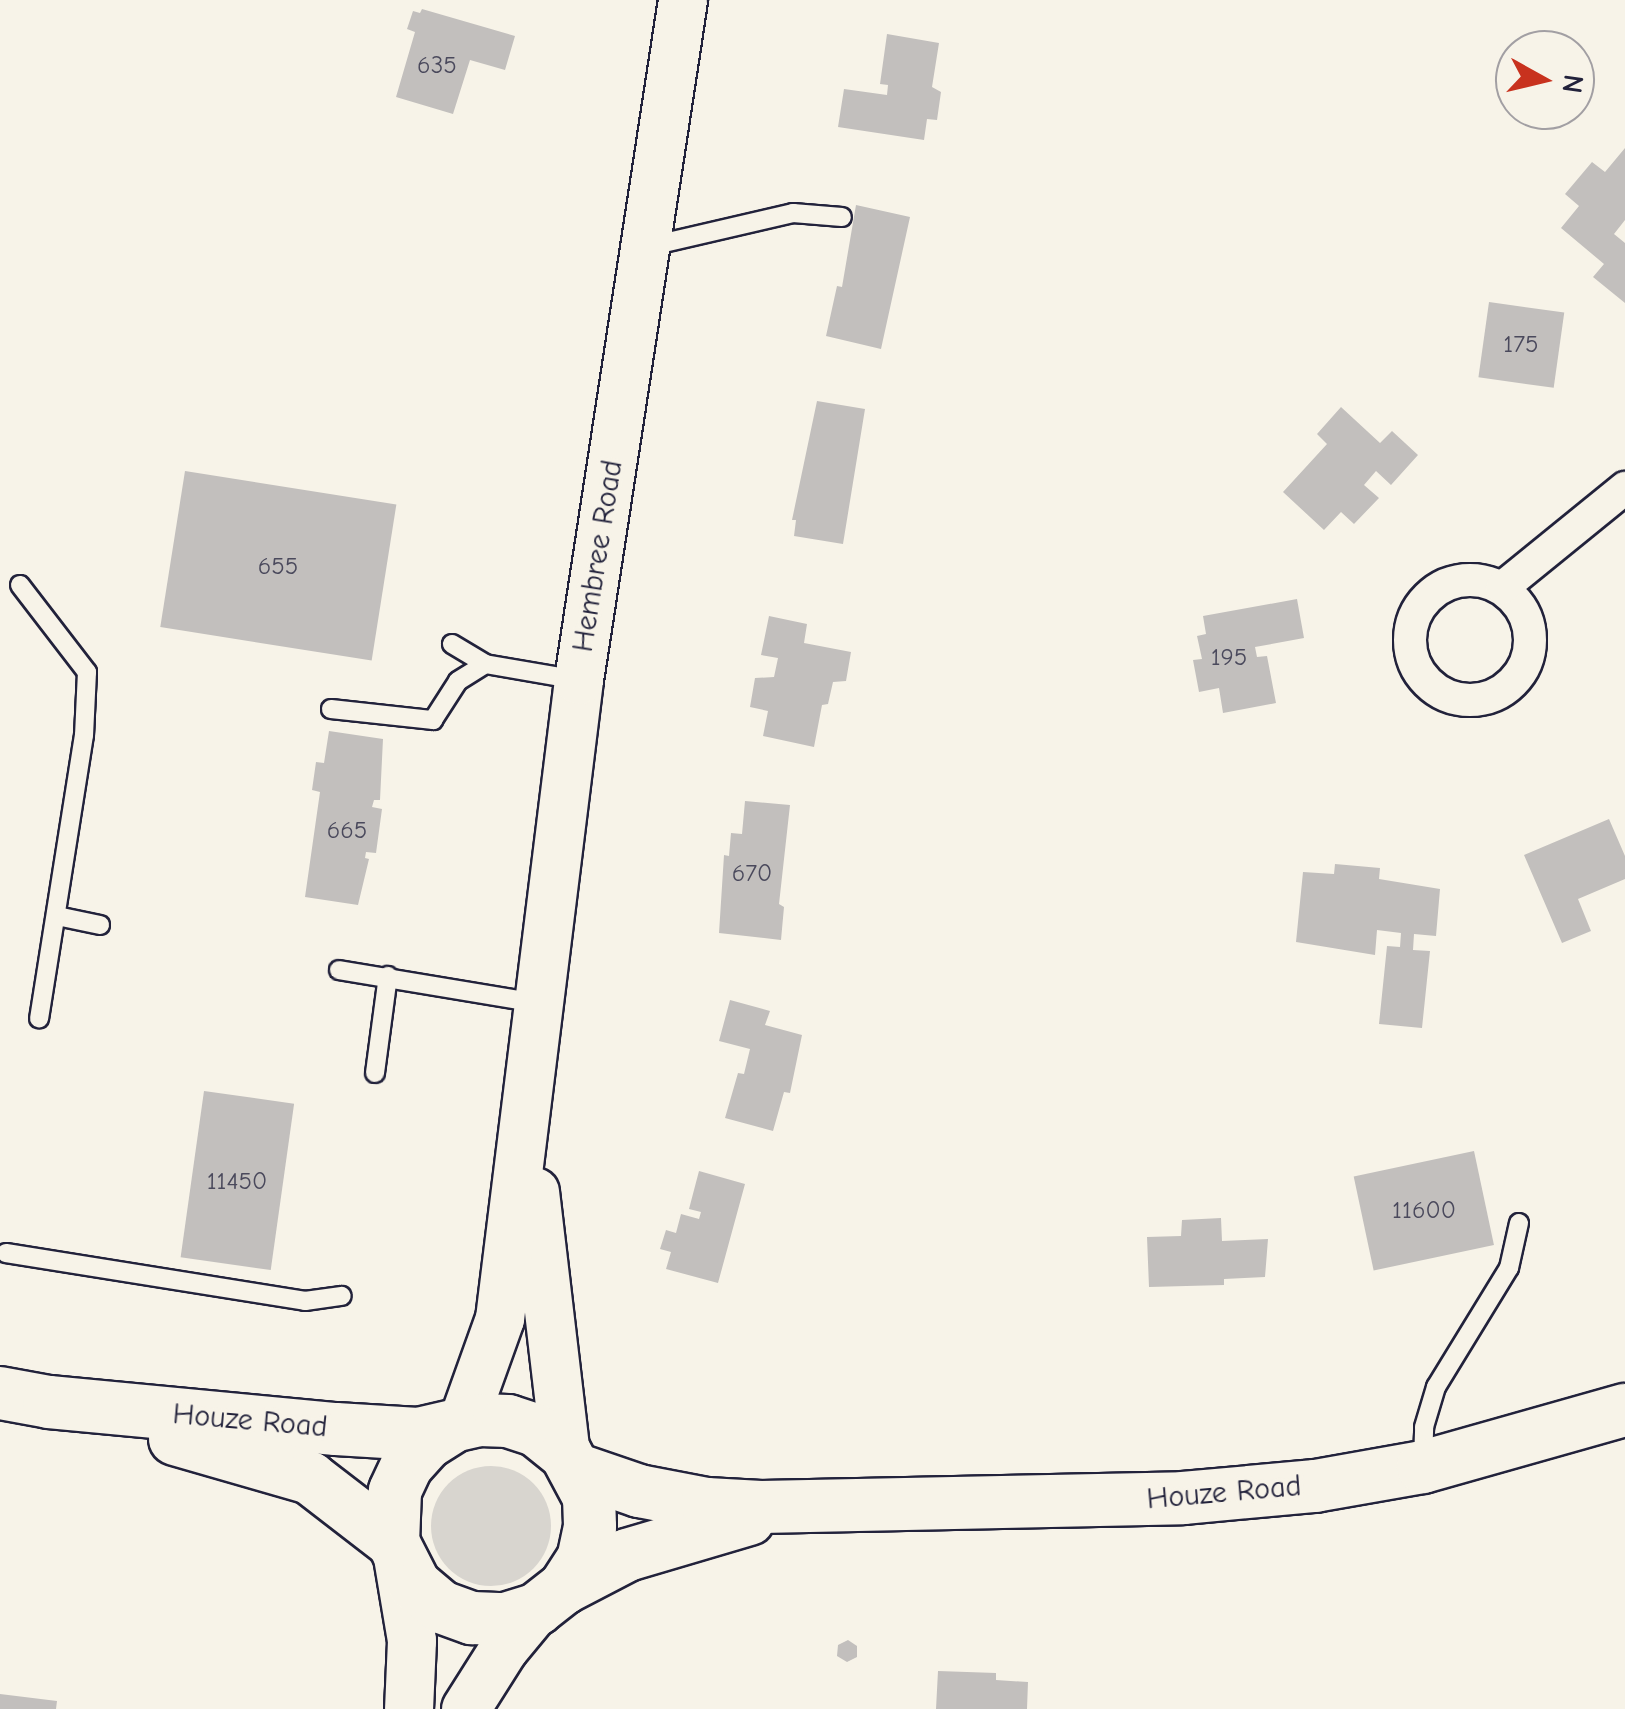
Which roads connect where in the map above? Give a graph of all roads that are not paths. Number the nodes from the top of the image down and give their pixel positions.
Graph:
1 (683, 0) edge
2 (842, 217) dead end
3 (645, 247) junction
4 (1625, 488) edge
5 (20, 585) dead end
6 (1502, 588) dead end
7 (452, 644) dead end
8 (486, 664) junction
9 (580, 680) junction
10 (332, 708) dead end
11 (56, 916) junction
12 (100, 925) dead end
13 (339, 970) dead end
14 (388, 976) junction
15 (536, 1003) junction
16 (39, 1018) dead end
17 (375, 1073) dead end
18 (528, 1114) junction
19 (1518, 1223) dead end
20 (6, 1253) dead end
21 (342, 1296) dead end
22 (24, 1398) edge
23 (1625, 1410) edge
24 (457, 1426) junction
25 (572, 1462) junction
26 (1423, 1466) junction
27 (814, 1504) junction
28 (396, 1549) junction
29 (551, 1598) junction
30 (409, 1709) edge
31 (466, 1709) edge

1 - 3 street, Hembree Road
2 - 3 lane
3 - 9 street, Hembree Road
4 - 6 street
5 - 11 lane
7 - 8 lane
8 - 9 lane
8 - 10 lane
9 - 15 street, Hembree Road
11 - 12 lane
11 - 16 lane
13 - 14 lane
14 - 15 lane
14 - 17 lane
15 - 18 street, Hembree Road
18 - 24 street, Hembree Road
18 - 25 street, Hembree Road
19 - 26 lane
20 - 21 lane
22 - 24 main road, Houze Road
22 - 28 main road, Houze Road
23 - 26 main road, Houze Road
24 - 25 main road, Houze Road
24 - 28 main road
25 - 27 main road, Houze Road
25 - 29 main road
26 - 27 main road, Houze Road
27 - 29 main road, Houze Road
28 - 29 main road, Houze Road
28 - 30 street
29 - 31 street

